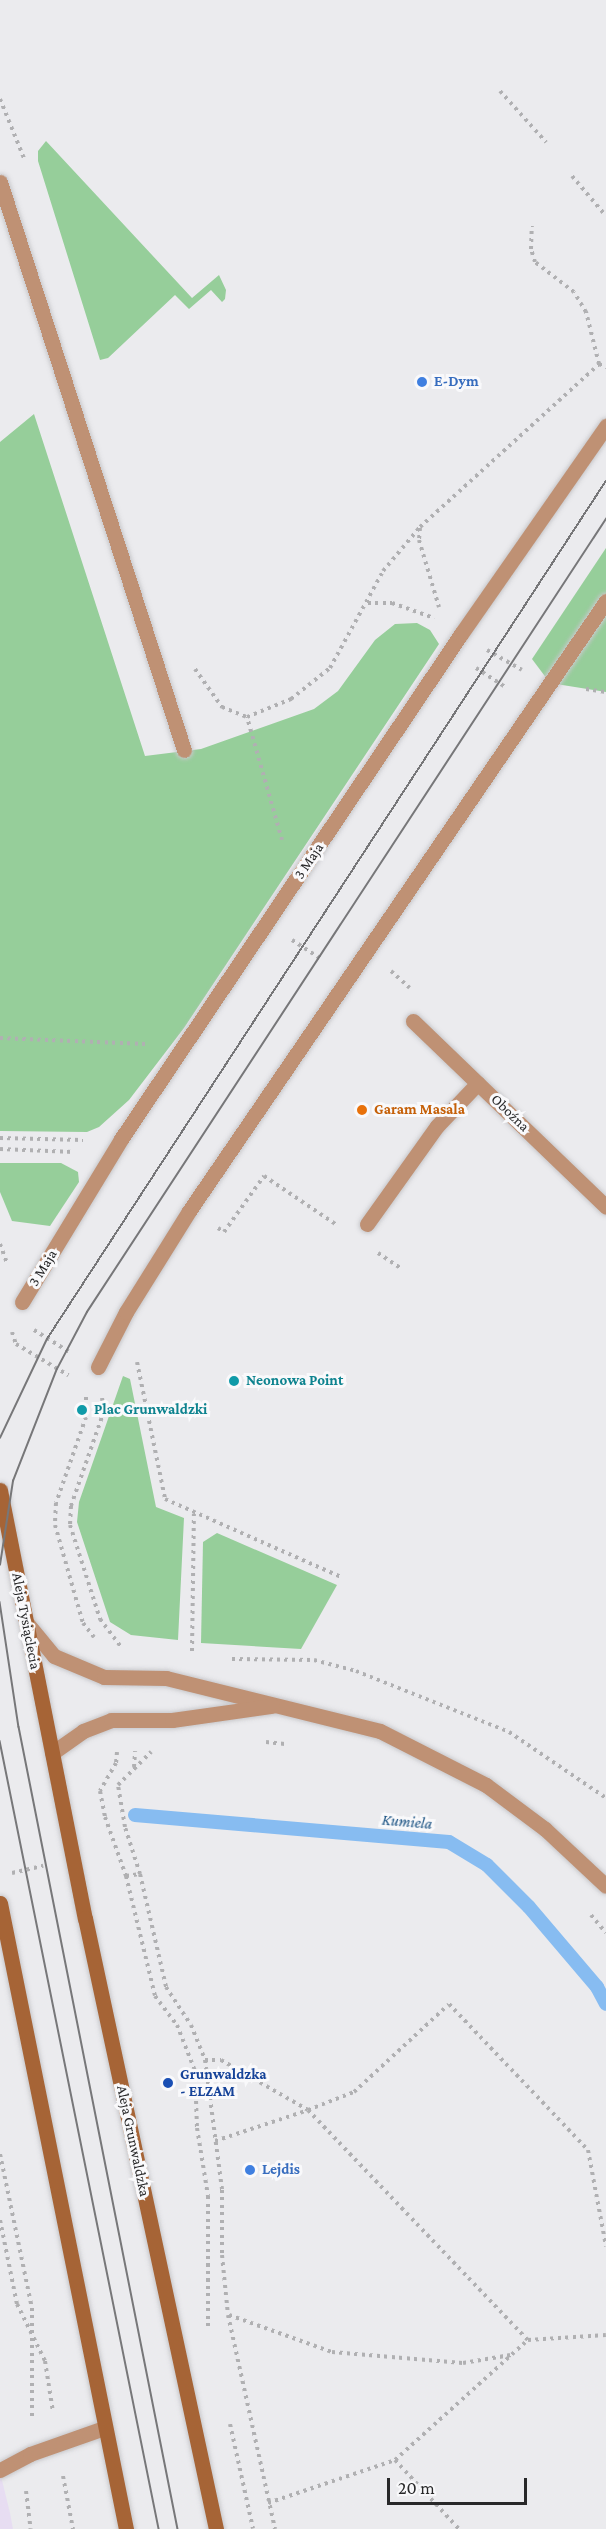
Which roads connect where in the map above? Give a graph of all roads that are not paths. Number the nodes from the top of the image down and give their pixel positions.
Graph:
1 (0, 182) edge
2 (606, 426) edge
3 (606, 601) edge
4 (184, 750) dead end
5 (413, 1021) dead end
6 (478, 1083) junction
7 (606, 1207) edge
8 (367, 1224) dead end
9 (22, 1302) dead end
10 (98, 1367) road end
11 (0, 1490) edge
12 (26, 1622) junction
13 (281, 1704) junction
14 (52, 1753) junction
15 (606, 1886) edge
16 (0, 1903) edge
17 (104, 2428) junction
18 (0, 2470) edge
19 (126, 2529) edge
20 (216, 2529) edge

1 - 4 street
2 - 9 street, 3 Maja
3 - 10 street
5 - 6 street, Oboźna
6 - 7 street, Oboźna
6 - 8 street
11 - 12 main road, Aleja Tysiąclecia
12 - 13 street
12 - 14 main road, Aleja Tysiąclecia
13 - 14 street
13 - 15 street
14 - 20 main road, Aleja Grunwaldzka
16 - 17 main road
17 - 18 street
17 - 19 main road

